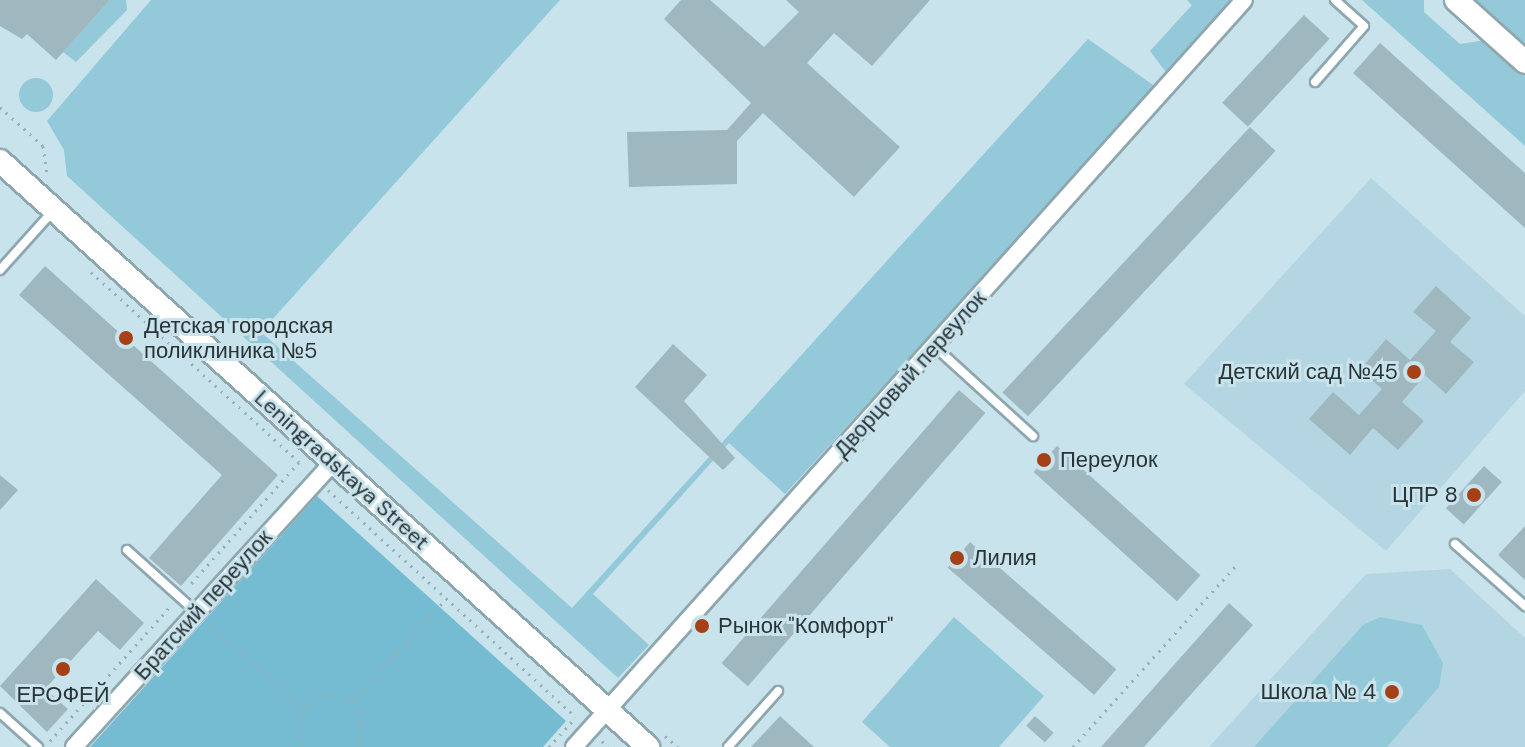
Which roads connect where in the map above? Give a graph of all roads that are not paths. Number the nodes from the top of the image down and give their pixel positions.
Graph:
1 (1244, 0) edge
2 (1335, 0) edge
3 (1456, 0) edge
4 (1525, 62) edge
5 (1315, 82) dead end
6 (0, 161) edge
7 (54, 210) junction
8 (0, 270) edge
9 (934, 346) junction
10 (1033, 436) dead end
11 (333, 462) junction
12 (1455, 544) dead end
13 (127, 550) dead end
14 (1525, 606) edge
15 (200, 615) junction
16 (778, 691) dead end
17 (607, 710) junction
18 (0, 713) edge
19 (38, 747) edge
20 (74, 747) edge
21 (574, 747) edge
22 (648, 747) edge
23 (728, 747) edge

1 - 9 street, Дворцовый переулок
2 - 5 lane
3 - 4 main road
6 - 7 main road, Leningradskaya Street
7 - 8 lane
7 - 11 main road, Leningradskaya Street
9 - 10 lane
9 - 17 street, Дворцовый переулок
11 - 15 street, Братский переулок
11 - 17 main road, Leningradskaya Street
12 - 14 lane
13 - 15 lane
15 - 20 street, Братский переулок
16 - 23 lane
17 - 21 street, Дворцовый переулок
17 - 22 main road, Leningradskaya Street
18 - 19 lane

